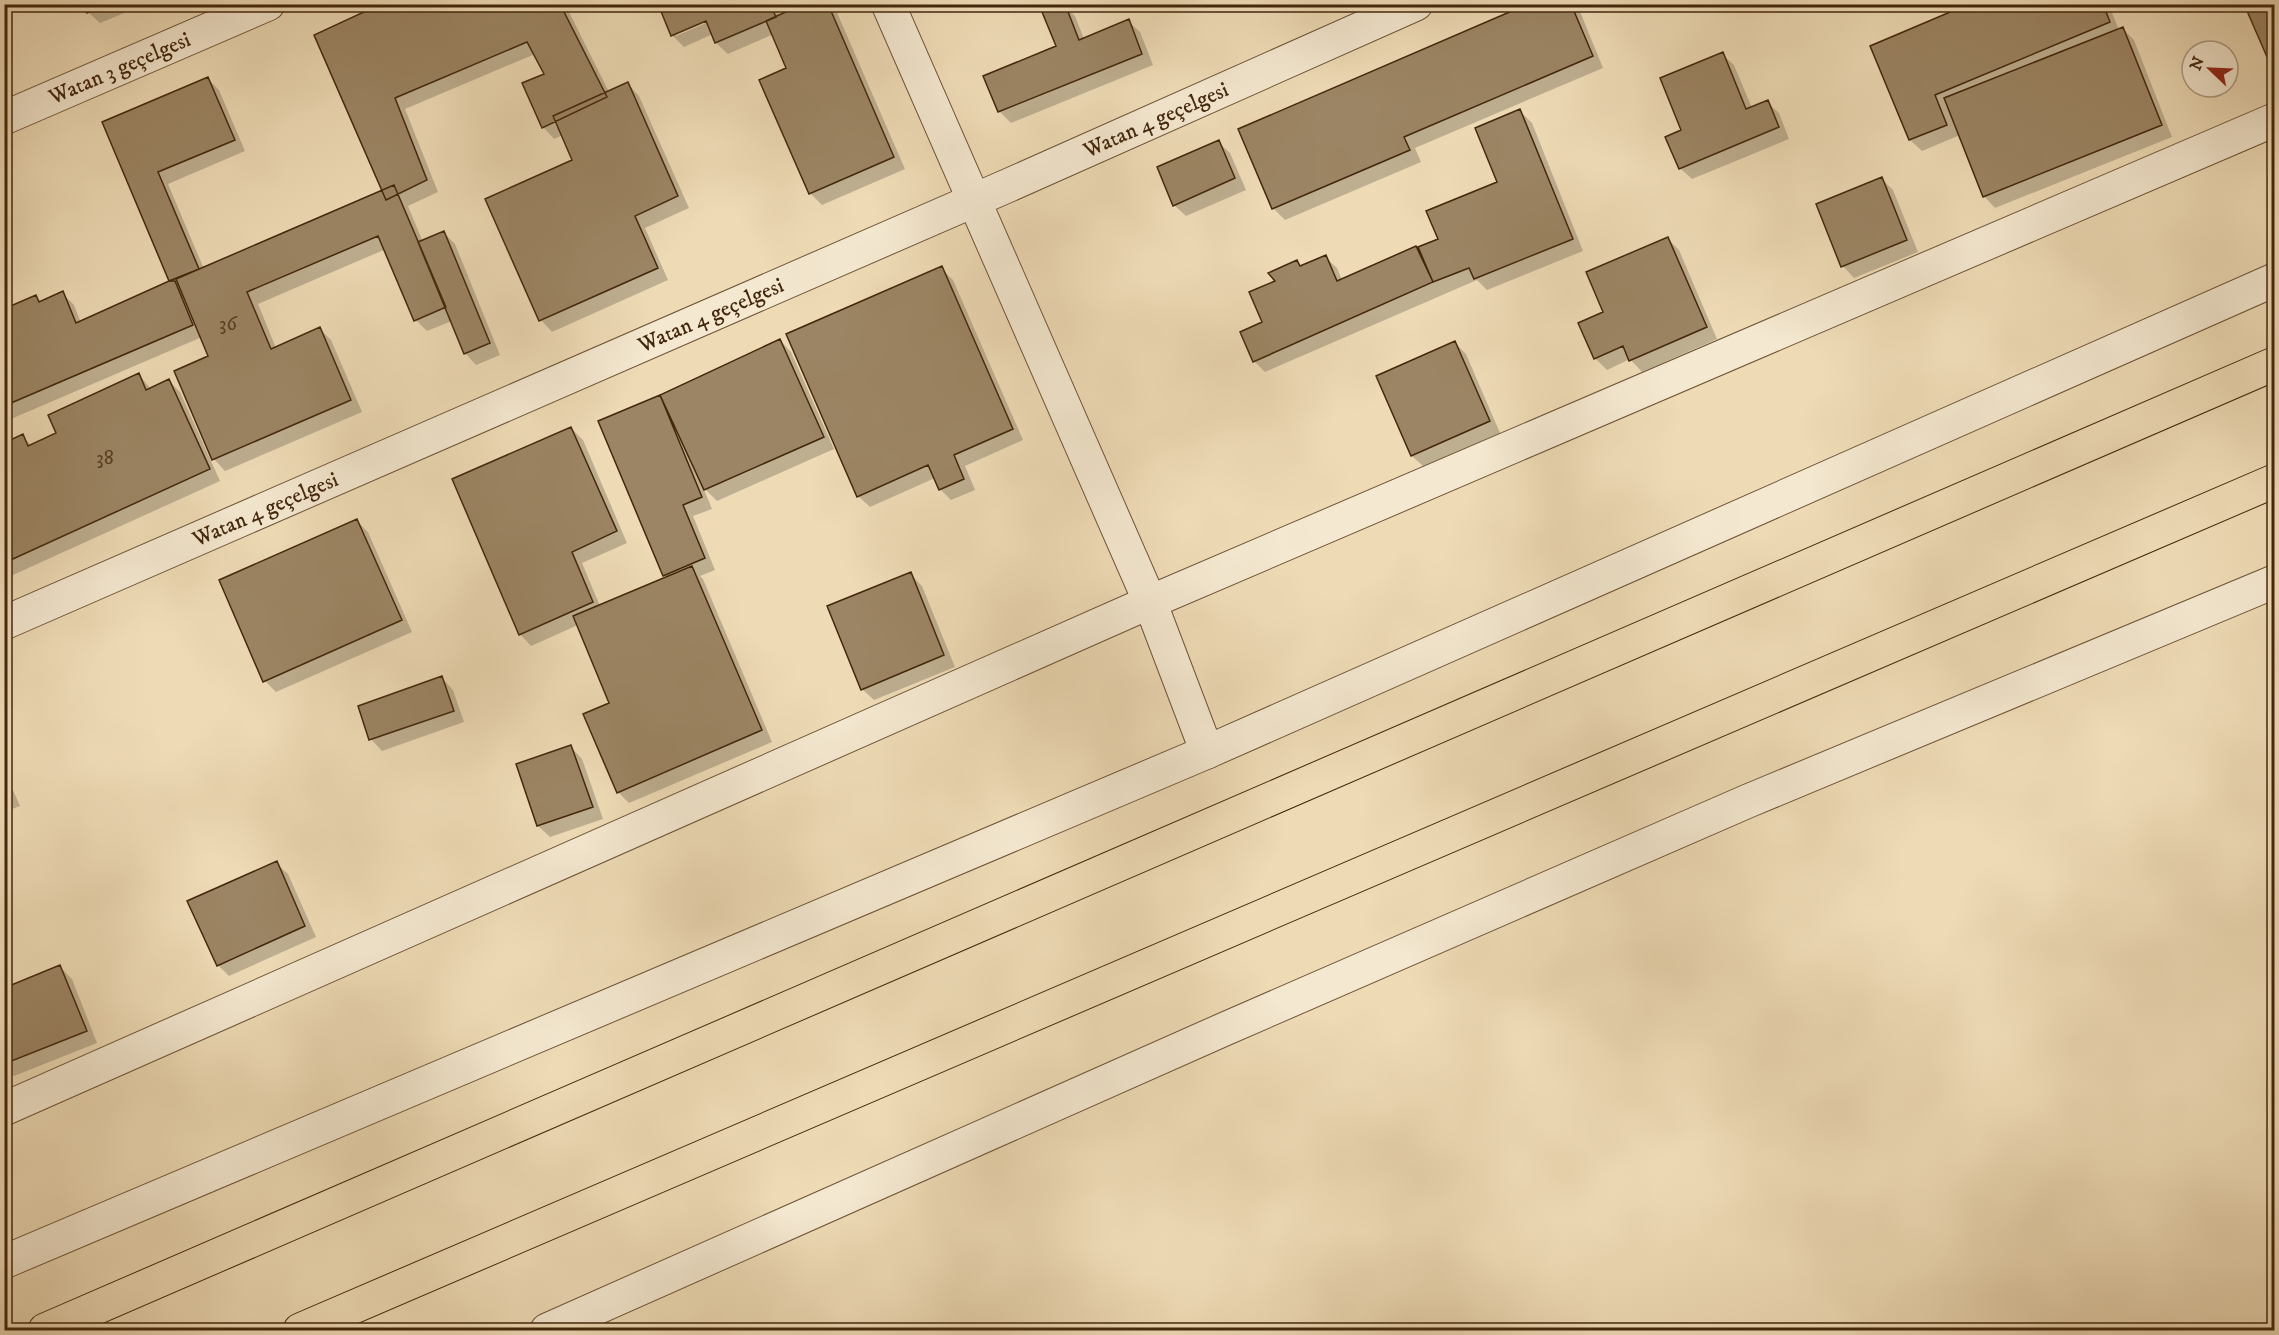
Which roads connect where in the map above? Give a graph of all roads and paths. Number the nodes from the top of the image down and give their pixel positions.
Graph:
1 (268, 4) edge
2 (888, 4) edge
3 (1416, 4) edge
4 (4, 118) edge
5 (2274, 120) edge
6 (972, 201) junction
7 (2274, 280) edge
8 (2274, 364) edge
9 (2274, 481) edge
10 (2274, 582) edge
11 (1150, 602) junction
12 (4, 623) edge
13 (1207, 752) junction
14 (4, 1109) edge
15 (4, 1262) edge
16 (45, 1330) edge
17 (300, 1330) edge
18 (547, 1330) edge

1 - 4 street, Watan 3 geçelgesi
2 - 6 street
3 - 6 street, Watan 4 geçelgesi
5 - 11 street
6 - 11 street
6 - 12 street, Watan 4 geçelgesi
7 - 13 street
8 - 16 main road
9 - 17 main road
10 - 18 street
11 - 13 street
11 - 14 street
13 - 15 street

